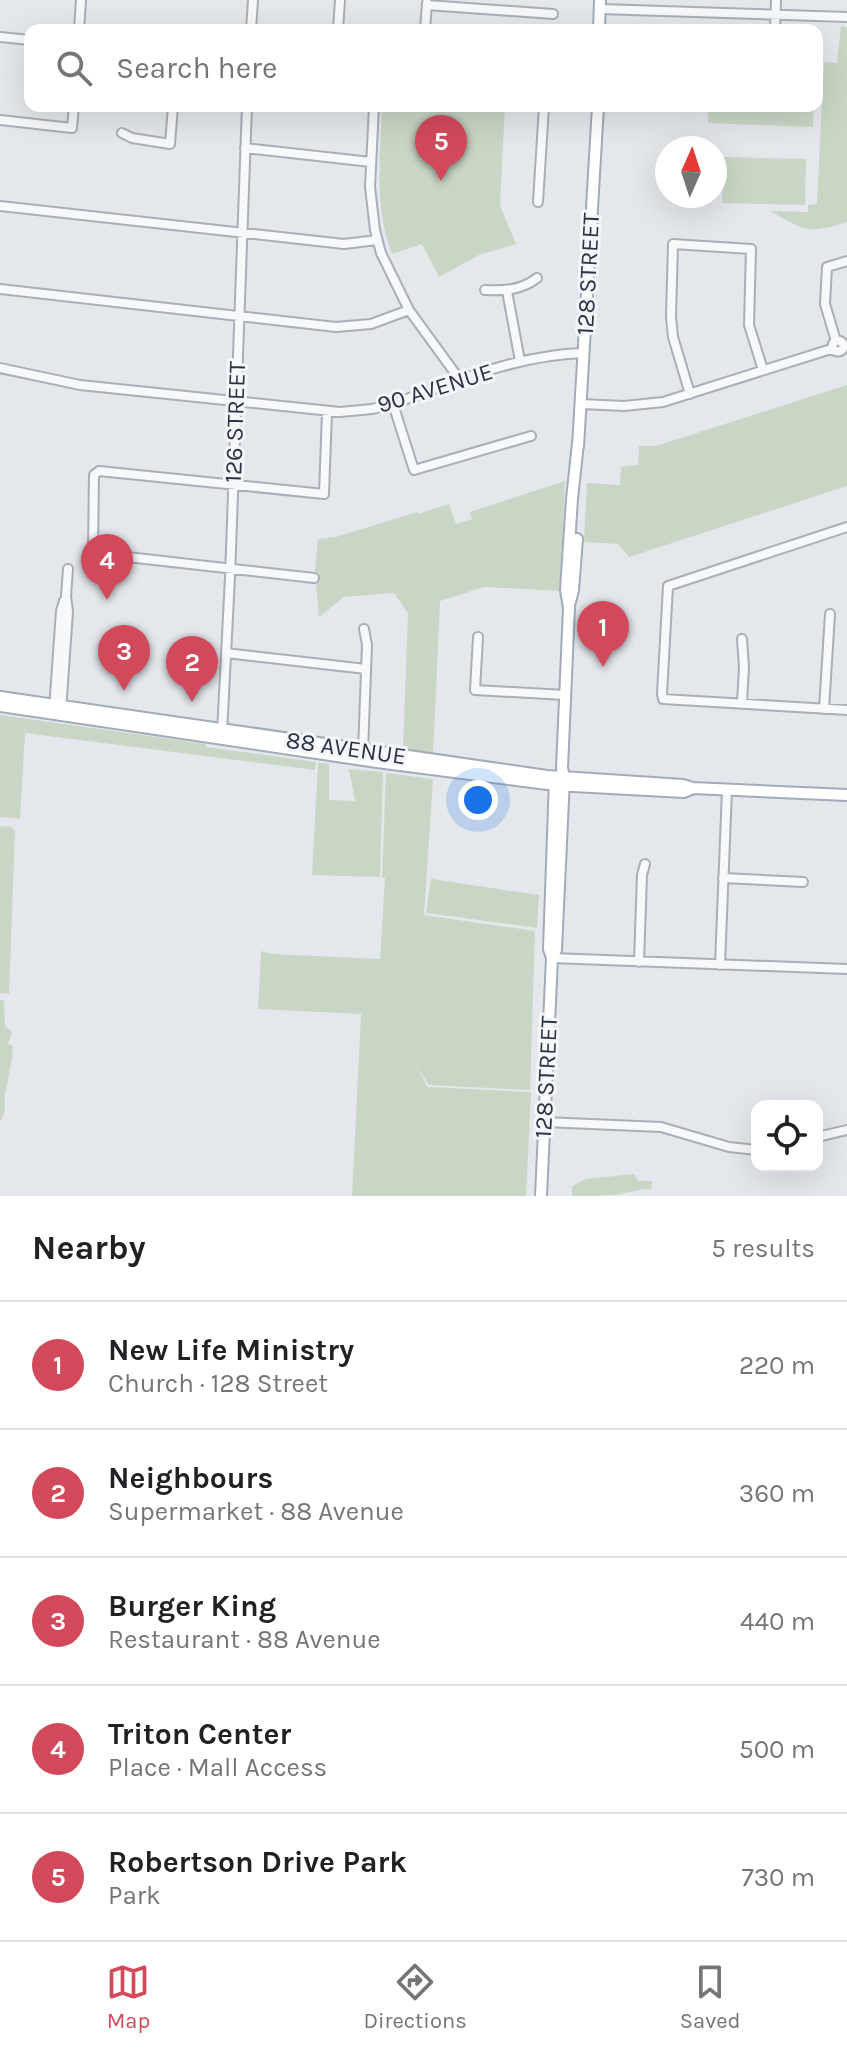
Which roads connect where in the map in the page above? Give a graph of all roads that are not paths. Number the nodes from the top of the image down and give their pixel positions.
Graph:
1 (81, 0) edge
2 (253, 0) edge
3 (340, 0) edge
4 (776, 0) edge
5 (427, 3) edge
6 (600, 5) edge
7 (553, 14) dead end
8 (775, 16) junction
9 (847, 17) edge
10 (79, 24) edge
11 (251, 24) edge
12 (338, 24) edge
13 (425, 24) edge
14 (775, 24) edge
15 (0, 37) edge
16 (24, 39) edge
17 (73, 112) edge
18 (173, 112) edge
19 (247, 112) edge
20 (374, 112) edge
21 (544, 112) edge
22 (598, 112) edge
23 (0, 120) edge
24 (122, 133) dead end
25 (245, 148) junction
26 (371, 162) junction
27 (538, 202) dead end
28 (0, 206) edge
29 (241, 232) junction
30 (377, 240) junction
31 (847, 261) edge
32 (537, 278) dead end
33 (0, 289) edge
34 (485, 290) dead end
35 (507, 291) junction
36 (409, 310) junction
37 (240, 316) junction
38 (839, 346) edge
39 (583, 353) junction
40 (520, 361) junction
41 (0, 368) edge
42 (763, 370) junction
43 (460, 380) junction
44 (690, 394) junction
45 (237, 402) junction
46 (393, 404) junction
47 (581, 404) junction
48 (327, 412) junction
49 (531, 436) dead end
50 (233, 485) junction
51 (847, 527) edge
52 (68, 569) dead end
53 (230, 570) junction
54 (314, 578) dead end
55 (830, 614) dead end
56 (364, 629) dead end
57 (478, 637) dead end
58 (742, 639) dead end
59 (226, 653) junction
60 (366, 669) junction
61 (565, 695) junction
62 (0, 697) edge
63 (742, 703) junction
64 (0, 706) edge
65 (824, 709) junction
66 (58, 710) junction
67 (847, 710) edge
68 (221, 734) junction
69 (363, 751) junction
70 (560, 779) junction
71 (727, 790) junction
72 (847, 795) edge
73 (645, 864) dead end
74 (723, 878) junction
75 (803, 882) dead end
76 (552, 958) junction
77 (639, 962) junction
78 (720, 965) junction
79 (847, 969) edge
80 (544, 1122) junction
81 (847, 1130) edge
82 (823, 1136) edge
83 (751, 1149) edge
84 (541, 1196) edge

1 - 10 street
2 - 11 street
3 - 12 street
4 - 8 street
5 - 7 street
5 - 13 street
6 - 8 street
8 - 9 street
8 - 14 street
15 - 16 street
17 - 23 street
18 - 24 street
19 - 25 street, 126 STREET
20 - 26 street
21 - 27 street
22 - 39 main road, 128 STREET
25 - 26 street
25 - 29 street, 126 STREET
26 - 30 street
28 - 29 street
29 - 30 street
29 - 37 street, 126 STREET
30 - 36 street
31 - 38 street
32 - 35 street
33 - 37 street
34 - 35 street
35 - 40 street
36 - 37 street
36 - 43 street
37 - 45 street, 126 STREET
38 - 42 street
39 - 40 street, 90 AVENUE
39 - 47 main road, 128 STREET
40 - 43 street, 90 AVENUE
41 - 45 street, 90 AVENUE
42 - 44 street
42 - 44 street
43 - 46 street, 90 AVENUE
44 - 47 street
45 - 48 street, 90 AVENUE
45 - 50 street, 126 STREET
46 - 48 street, 90 AVENUE
46 - 49 street
47 - 61 main road, 128 STREET
48 - 50 street
50 - 53 street, 126 STREET
50 - 53 street
51 - 63 street
52 - 66 street
53 - 54 street
53 - 59 street, 126 STREET
55 - 65 street
56 - 60 street
57 - 61 street
58 - 63 street
59 - 60 street
59 - 68 street, 126 STREET
60 - 69 street
61 - 70 main road, 128 STREET
62 - 66 main road, 88 AVENUE
63 - 65 street
64 - 66 main road, 88 AVENUE
65 - 67 street
66 - 68 main road, 88 AVENUE
68 - 69 main road, 88 AVENUE
68 - 70 main road, 88 AVENUE
69 - 70 main road, 88 AVENUE
70 - 71 main road, 88 AVENUE
70 - 76 main road, 128 STREET
71 - 72 main road, 88 AVENUE
71 - 74 street
73 - 77 street
74 - 75 street
74 - 78 street
76 - 77 street
76 - 80 main road, 128 STREET
77 - 78 street
78 - 79 street
80 - 83 street
80 - 84 main road, 128 STREET
81 - 82 street

